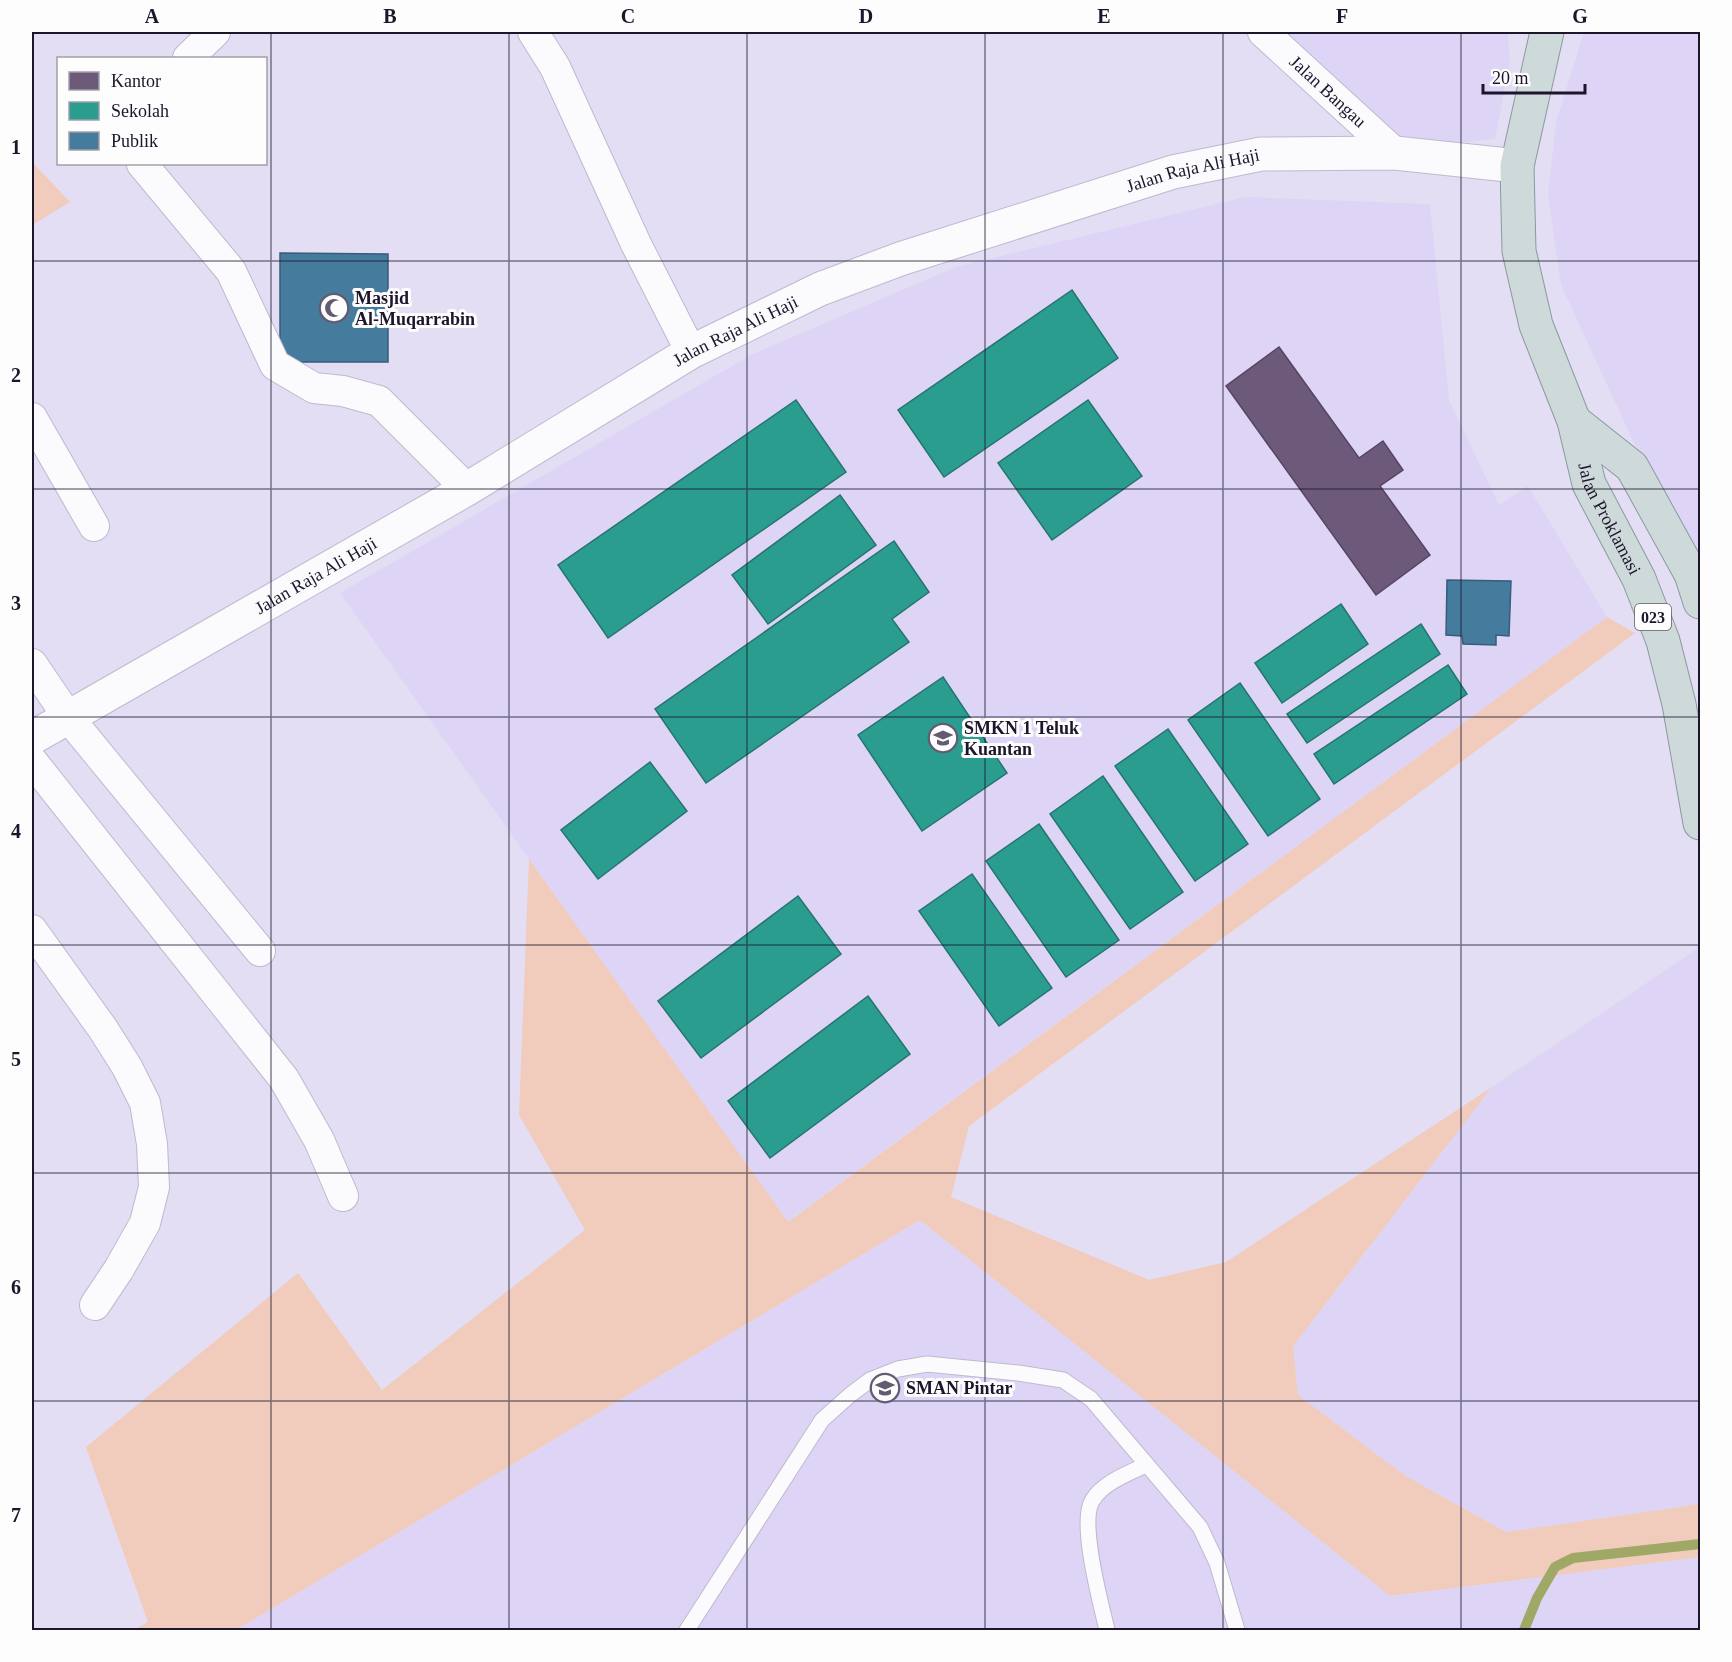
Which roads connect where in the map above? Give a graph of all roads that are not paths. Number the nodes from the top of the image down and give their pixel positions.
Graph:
1 (215, 32) edge
2 (533, 32) edge
3 (1263, 32) edge
4 (1547, 32) edge
5 (189, 57) edge
6 (1395, 153) junction
7 (143, 165) edge
8 (1517, 166) junction
9 (691, 352) junction
10 (32, 418) edge
11 (1574, 421) junction
12 (467, 489) junction
13 (94, 526) dead end
14 (1697, 581) edge
15 (32, 664) edge
16 (1690, 702) edge
17 (68, 717) junction
18 (32, 738) edge
19 (32, 761) edge
20 (1701, 823) edge
21 (32, 930) edge
22 (260, 951) dead end
23 (343, 1196) dead end
24 (95, 1305) dead end
25 (1146, 1465) junction
26 (687, 1630) edge
27 (1107, 1630) edge
28 (1237, 1630) edge

1 - 5 street
2 - 9 street
3 - 6 street, Jalan Bangau
4 - 8 highway, Jalan Proklamasi / 023
6 - 8 street, Jalan Raja Ali Haji
6 - 9 street, Jalan Raja Ali Haji
7 - 12 street
8 - 11 highway, Jalan Proklamasi / 023
9 - 12 street, Jalan Raja Ali Haji
10 - 13 street
11 - 14 highway, Jalan Proklamasi / 023
11 - 16 highway, Jalan Proklamasi / 023
12 - 17 street, Jalan Raja Ali Haji
15 - 17 street
16 - 20 highway, Jalan Proklamasi / 023
17 - 18 street, Jalan Raja Ali Haji
17 - 22 street
19 - 23 street
21 - 24 street
25 - 26 lane
25 - 27 lane
25 - 28 lane

